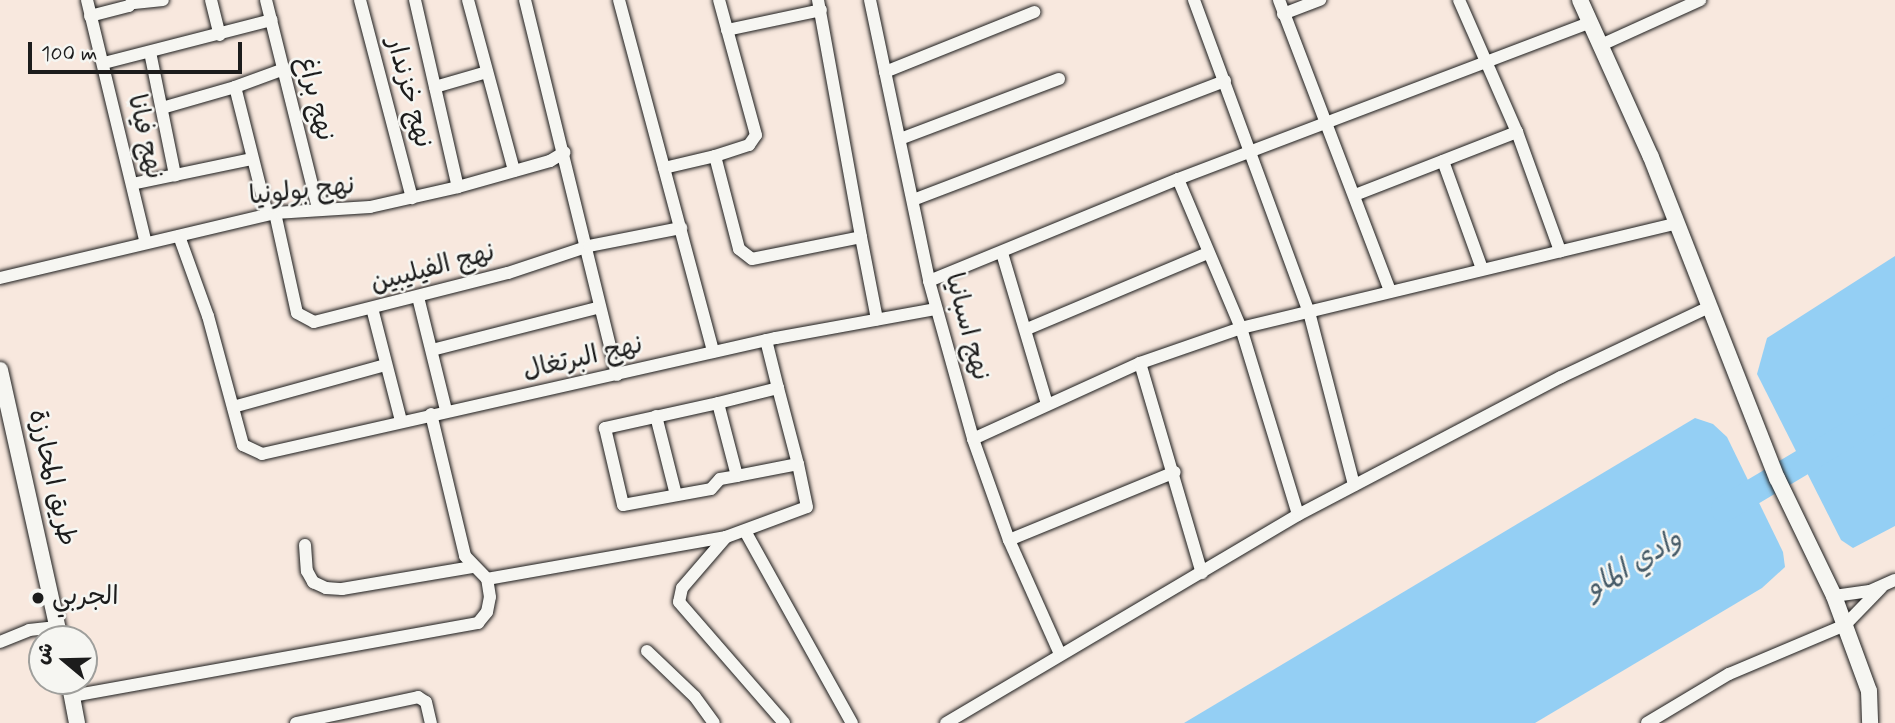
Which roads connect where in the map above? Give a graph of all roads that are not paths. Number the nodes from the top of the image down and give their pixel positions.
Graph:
1 (87, 0) edge
2 (163, 0) edge
3 (211, 0) edge
4 (266, 0) edge
5 (360, 0) edge
6 (415, 0) edge
7 (468, 0) edge
8 (525, 0) edge
9 (619, 0) edge
10 (719, 0) edge
11 (870, 0) edge
12 (1194, 0) edge
13 (1279, 0) edge
14 (1320, 0) edge
15 (1459, 0) edge
16 (1580, 0) edge
17 (1700, 0) edge
18 (134, 2) edge
19 (819, 5) edge
20 (1034, 12) dead end
21 (1283, 14) junction
22 (90, 16) junction
23 (272, 20) junction
24 (1589, 23) junction
25 (727, 30) junction
26 (220, 36) junction
27 (1601, 45) junction
28 (150, 52) junction
29 (104, 63) junction
30 (1486, 64) junction
31 (284, 69) junction
32 (487, 72) junction
33 (886, 72) junction
34 (1059, 79) dead end
35 (1225, 81) junction
36 (235, 87) junction
37 (435, 87) junction
38 (162, 108) junction
39 (1327, 124) junction
40 (1517, 132) junction
41 (900, 139) junction
42 (565, 152) junction
43 (1250, 152) junction
44 (715, 156) junction
45 (253, 159) junction
46 (1443, 161) junction
47 (664, 168) junction
48 (514, 171) junction
49 (176, 175) junction
50 (1178, 179) junction
51 (132, 184) junction
52 (458, 187) junction
53 (1355, 195) junction
54 (412, 198) junction
55 (913, 200) junction
56 (318, 209) junction
57 (271, 213) junction
58 (1677, 223) junction
59 (681, 228) junction
60 (179, 236) junction
61 (861, 237) junction
62 (146, 243) junction
63 (589, 246) junction
64 (1560, 251) junction
65 (1002, 253) junction
66 (1208, 253) junction
67 (1482, 269) junction
68 (0, 278) edge
69 (929, 281) junction
70 (1390, 291) junction
71 (418, 297) junction
72 (1709, 307) junction
73 (372, 308) junction
74 (597, 308) junction
75 (936, 309) junction
76 (1308, 312) junction
77 (877, 319) junction
78 (1241, 328) junction
79 (1027, 329) junction
80 (766, 340) junction
81 (432, 350) junction
82 (713, 352) junction
83 (1140, 363) junction
84 (385, 365) junction
85 (0, 370) edge
86 (617, 375) junction
87 (778, 388) junction
88 (718, 403) junction
89 (1047, 404) junction
90 (233, 407) junction
91 (446, 410) junction
92 (431, 414) junction
93 (656, 416) junction
94 (401, 421) junction
95 (973, 439) junction
96 (798, 464) junction
97 (1174, 471) junction
98 (737, 476) junction
99 (1354, 485) junction
100 (676, 495) junction
101 (1298, 515) junction
102 (745, 531) junction
103 (726, 537) junction
104 (1009, 541) junction
105 (306, 545) dead end
106 (472, 567) junction
107 (1202, 573) junction
108 (487, 579) junction
109 (1895, 580) edge
110 (1881, 587) junction
111 (1834, 596) junction
112 (57, 625) edge
113 (1845, 625) junction
114 (28, 630) edge
115 (0, 642) edge
116 (647, 651) dead end
117 (1059, 652) junction
118 (98, 684) edge
119 (71, 695) edge
120 (77, 723) edge
121 (296, 723) edge
122 (431, 723) edge
123 (714, 723) edge
124 (784, 723) edge
125 (852, 723) edge
126 (946, 723) edge
127 (1647, 723) edge
128 (1870, 723) edge

1 - 22 street, نهج فيانا
2 - 18 street
3 - 26 street
4 - 23 street, نهج براغ
5 - 54 street, نهج خزندار
6 - 37 street
7 - 32 street
8 - 42 street
9 - 47 street
10 - 25 street
11 - 33 street, نهج اسبانيا
12 - 35 street
13 - 21 street
14 - 21 street
15 - 30 street
16 - 24 street
17 - 27 street
18 - 22 street
19 - 25 street
19 - 61 street
20 - 33 street
21 - 39 street
22 - 29 street, نهج فيانا
23 - 26 street
23 - 31 street, نهج براغ
24 - 27 street
24 - 30 street
25 - 44 street
26 - 28 street
27 - 58 street
28 - 29 street
28 - 38 street
29 - 51 street, نهج فيانا
30 - 39 street
30 - 40 street
31 - 36 street
31 - 56 street, نهج براغ
32 - 37 street
32 - 48 street
33 - 41 street, نهج اسبانيا
34 - 41 street
35 - 43 street
35 - 55 street
36 - 38 street
36 - 45 street
37 - 52 street
38 - 49 street
39 - 43 street
39 - 53 street
40 - 46 street
40 - 64 street
41 - 55 street, نهج اسبانيا
42 - 48 street, نهج بولونيا
42 - 63 street
43 - 50 street
43 - 76 street
44 - 47 street
44 - 61 street
45 - 49 street
45 - 57 street
46 - 53 street
46 - 67 street
47 - 59 street
48 - 52 street, نهج بولونيا
49 - 51 street
50 - 65 street
50 - 66 street
51 - 62 street, نهج فيانا
52 - 54 street, نهج بولونيا
53 - 70 street
54 - 56 street, نهج بولونيا
55 - 69 street, نهج اسبانيا
56 - 57 street, نهج بولونيا
57 - 60 street, نهج بولونيا
57 - 73 street, نهج الفيليبين
58 - 64 street
58 - 72 street
59 - 63 street, نهج الفيليبين
59 - 82 street
60 - 62 street, نهج بولونيا
60 - 90 street
61 - 77 street
62 - 68 street, نهج بولونيا
63 - 71 street, نهج الفيليبين
63 - 74 street
64 - 67 street
65 - 69 street
65 - 79 street
66 - 78 street
66 - 79 street
67 - 70 street
69 - 75 street, نهج اسبانيا
70 - 76 street
71 - 73 street, نهج الفيليبين
71 - 81 street
72 - 99 street
72 - 111 street
73 - 84 street
74 - 81 street
74 - 86 street
75 - 77 street, نهج البرتغال
75 - 95 street, نهج اسبانيا
76 - 78 street
76 - 99 street
77 - 80 street, نهج البرتغال
78 - 83 street
78 - 101 street
79 - 89 street
80 - 82 street, نهج البرتغال
80 - 87 street
81 - 91 street
82 - 86 street, نهج البرتغال
83 - 89 street
83 - 97 street
84 - 90 street
84 - 94 street
85 - 112 street, طريق المحارزة
86 - 91 street, نهج البرتغال
87 - 88 street
87 - 96 street
88 - 93 street
88 - 98 street
89 - 95 street
90 - 94 street, نهج البرتغال
91 - 92 street, نهج البرتغال
92 - 94 street, نهج البرتغال
92 - 106 street
93 - 100 street
93 - 100 street
95 - 104 street, نهج اسبانيا
96 - 98 street
96 - 102 street
97 - 104 street
97 - 107 street
98 - 100 street
99 - 101 street
101 - 107 street
102 - 103 street
102 - 125 street
103 - 108 street
103 - 124 street
104 - 117 street, نهج اسبانيا
105 - 106 street
106 - 108 street
107 - 117 street
108 - 118 street
109 - 110 street
110 - 111 street
110 - 113 street
111 - 113 street
113 - 127 street
113 - 128 street
114 - 115 street
116 - 123 street
117 - 126 street
119 - 120 street
121 - 122 street

